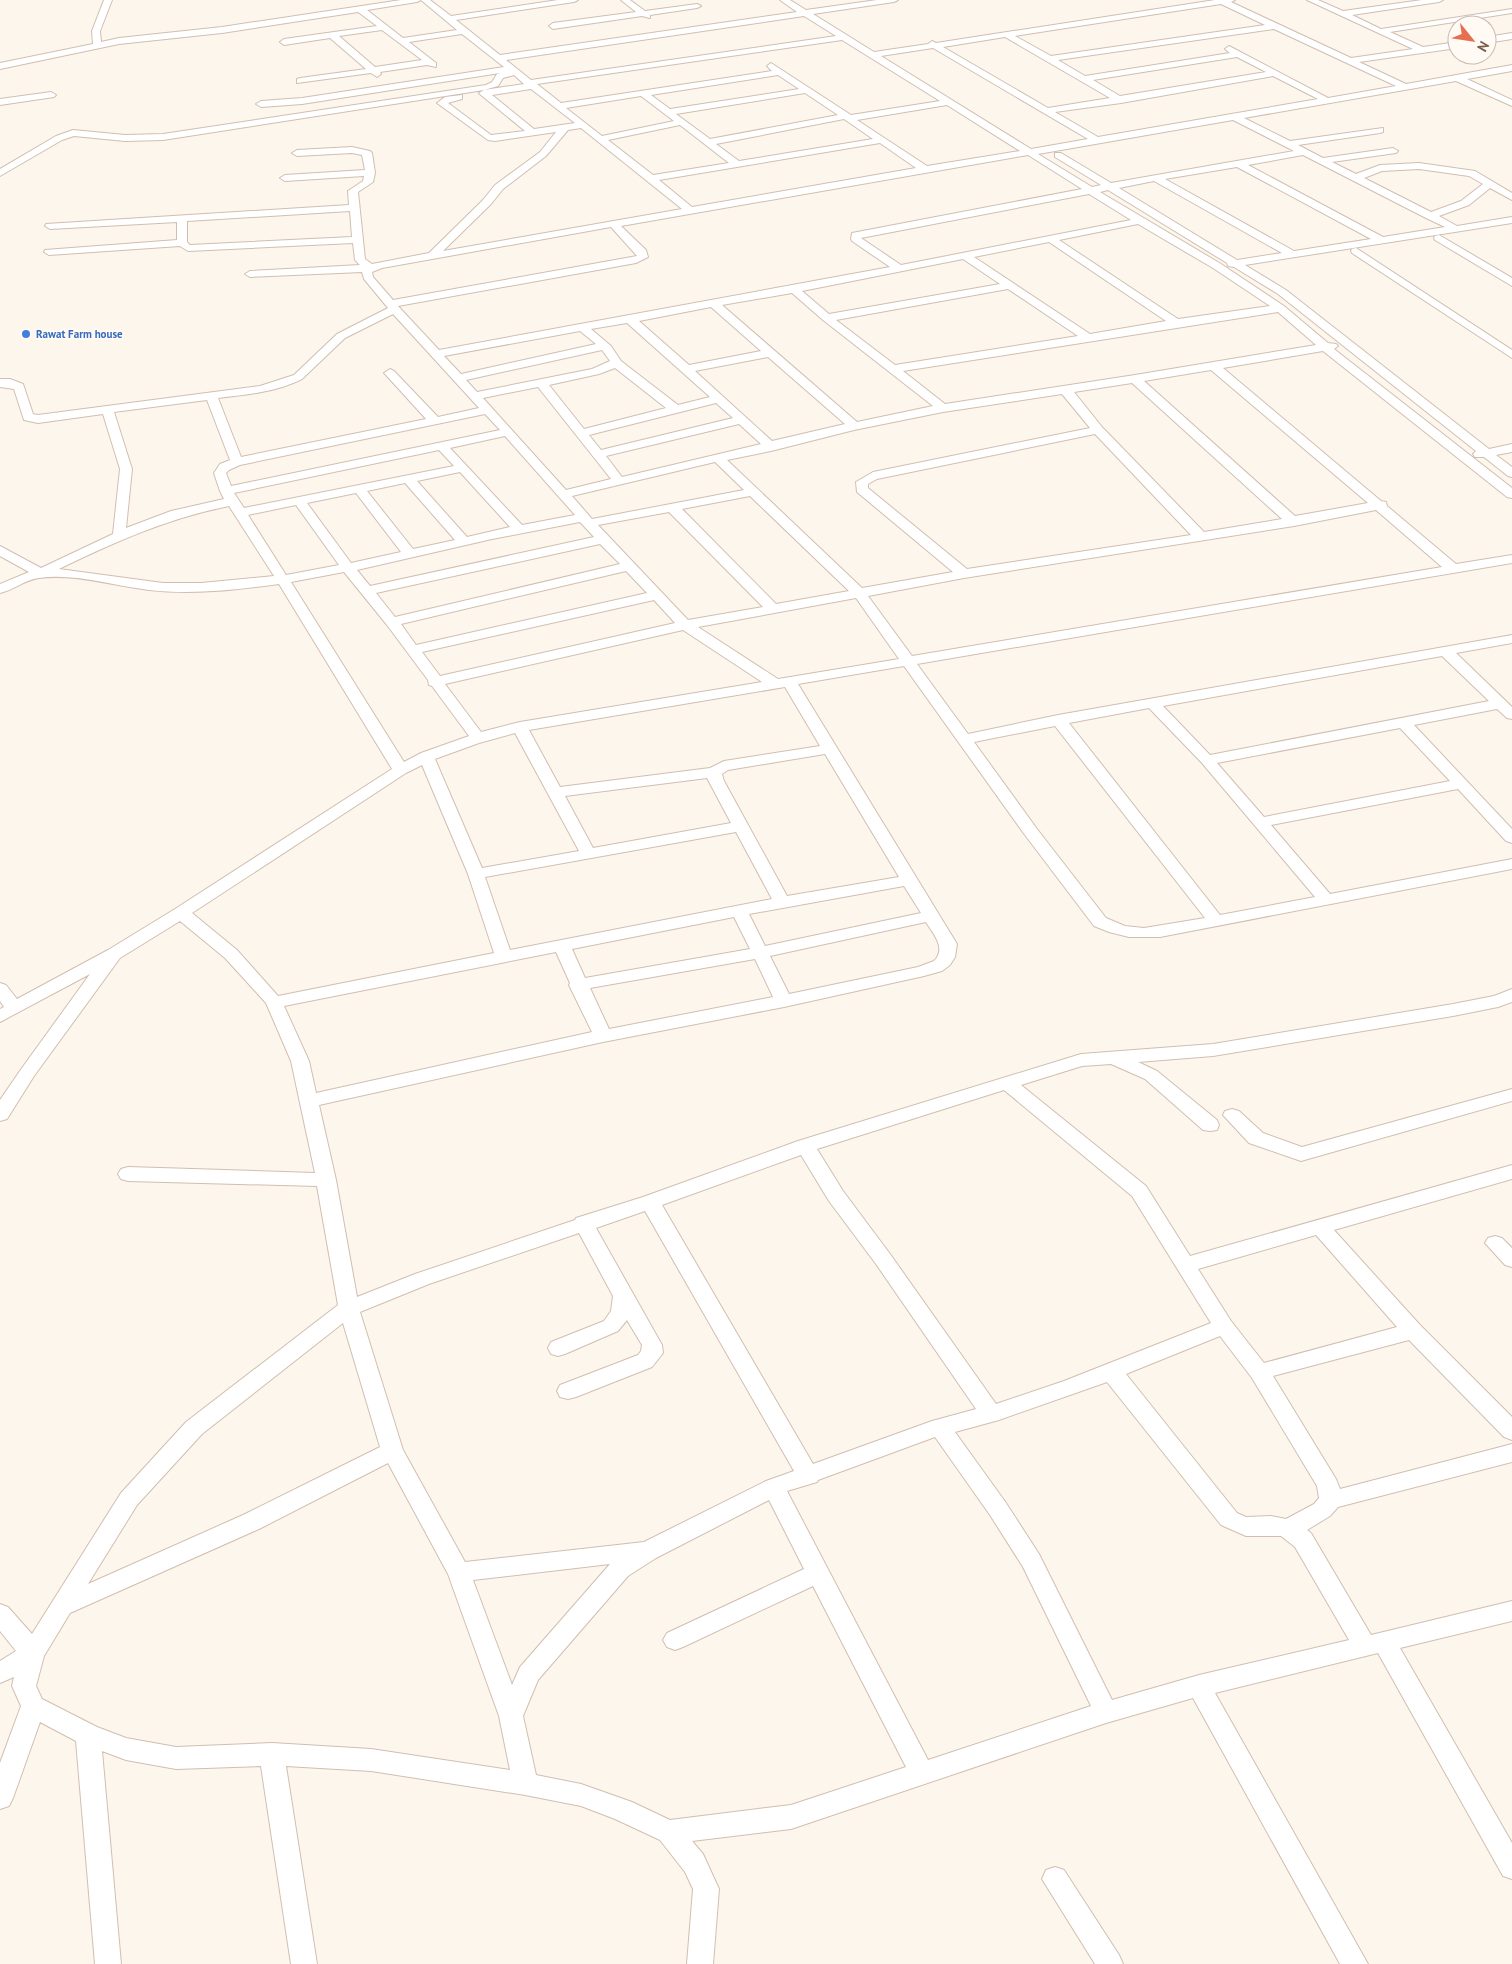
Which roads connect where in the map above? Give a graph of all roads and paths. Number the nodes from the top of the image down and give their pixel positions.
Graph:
1 (108, 0) edge
2 (417, 0) edge
3 (424, 0) edge
4 (518, 0) edge
5 (574, 0) edge
6 (626, 0) edge
7 (688, 0) edge
8 (784, 0) edge
9 (800, 0) edge
10 (894, 0) edge
11 (1224, 0) edge
12 (1311, 0) edge
13 (1439, 0) edge
14 (399, 1) edge
15 (528, 7) junction
16 (360, 9) junction
17 (817, 10) junction
18 (704, 11) junction
19 (1512, 11) edge
20 (643, 13) junction
21 (806, 13) junction
22 (1343, 14) junction
23 (449, 19) junction
24 (547, 21) junction
25 (654, 21) dead end
26 (726, 25) junction
27 (1276, 26) junction
28 (385, 27) junction
29 (464, 31) junction
30 (1382, 31) junction
31 (1006, 34) junction
32 (332, 35) junction
33 (858, 35) junction
34 (1512, 36) edge
35 (842, 37) junction
36 (1203, 37) junction
37 (1497, 38) edge
38 (401, 41) junction
39 (284, 42) dead end
40 (932, 44) junction
41 (97, 45) junction
42 (580, 46) junction
43 (1447, 46) edge
44 (1422, 50) junction
45 (750, 51) junction
46 (886, 52) junction
47 (1239, 54) junction
48 (871, 55) junction
49 (498, 58) junction
50 (1048, 59) junction
51 (1351, 61) junction
52 (429, 62) junction
53 (0, 66) edge
54 (1512, 68) edge
55 (373, 70) junction
56 (512, 71) junction
57 (649, 72) junction
58 (780, 72) junction
59 (1275, 73) junction
60 (447, 78) junction
61 (1456, 78) junction
62 (1083, 79) junction
63 (300, 81) dead end
64 (530, 84) junction
65 (390, 87) junction
66 (1405, 87) junction
67 (671, 89) junction
68 (807, 90) junction
69 (484, 93) junction
70 (643, 93) junction
71 (51, 95) dead end
72 (1120, 100) junction
73 (1326, 100) junction
74 (1507, 100) edge
75 (0, 102) edge
76 (950, 102) junction
77 (261, 104) dead end
78 (559, 106) junction
79 (1045, 111) junction
80 (668, 112) junction
81 (848, 117) junction
82 (1235, 117) junction
83 (999, 121) dead end
84 (682, 122) junction
85 (582, 125) junction
86 (565, 127) junction
87 (1380, 130) dead end
88 (532, 132) junction
89 (599, 139) junction
90 (883, 140) junction
91 (1032, 140) dead end
92 (1096, 140) junction
93 (709, 142) junction
94 (1288, 144) junction
95 (1048, 149) junction
96 (1393, 150) dead end
97 (1031, 152) junction
98 (1304, 152) junction
99 (297, 153) dead end
100 (1322, 161) junction
101 (737, 164) junction
102 (1240, 164) junction
103 (924, 169) junction
104 (0, 173) edge
105 (370, 173) junction
106 (285, 178) dead end
107 (1155, 178) junction
108 (1356, 178) junction
109 (649, 179) junction
110 (1490, 183) junction
111 (1110, 186) junction
112 (1090, 190) junction
113 (1512, 196) edge
114 (356, 208) junction
115 (690, 210) junction
116 (1430, 216) junction
117 (182, 219) junction
118 (1512, 220) edge
119 (1140, 221) junction
120 (614, 224) junction
121 (50, 226) dead end
122 (1512, 227) edge
123 (1456, 229) junction
124 (1439, 238) junction
125 (1051, 239) junction
126 (1379, 239) junction
127 (358, 240) junction
128 (182, 244) junction
129 (49, 252) dead end
130 (1356, 252) junction
131 (1292, 254) junction
132 (432, 256) junction
133 (966, 256) junction
134 (1217, 266) junction
135 (1241, 266) junction
136 (370, 268) junction
137 (899, 268) junction
138 (1227, 273) junction
139 (250, 274) dead end
140 (1512, 274) edge
141 (1500, 276) junction
142 (1512, 283) edge
143 (1010, 285) junction
144 (794, 289) junction
145 (713, 303) junction
146 (392, 307) junction
147 (1280, 308) junction
148 (827, 318) junction
149 (630, 319) junction
150 (1176, 322) junction
151 (583, 328) junction
152 (1088, 337) junction
153 (1346, 343) junction
154 (604, 346) junction
155 (1325, 347) junction
156 (769, 353) junction
157 (436, 354) junction
158 (1512, 355) edge
159 (616, 363) junction
160 (1214, 366) junction
161 (688, 369) junction
162 (894, 369) junction
163 (390, 373) dead end
164 (458, 378) junction
165 (1134, 379) junction
166 (0, 383) edge
167 (542, 384) junction
168 (1065, 389) junction
169 (211, 396) junction
170 (474, 396) junction
171 (718, 399) junction
172 (943, 408) junction
173 (487, 410) junction
174 (676, 410) junction
175 (108, 411) junction
176 (741, 420) junction
177 (435, 421) junction
178 (854, 426) junction
179 (1098, 430) junction
180 (508, 432) junction
181 (582, 434) junction
182 (442, 446) junction
183 (771, 447) junction
184 (1512, 448) edge
185 (1486, 453) junction
186 (598, 454) junction
187 (1464, 456) junction
188 (718, 458) junction
189 (237, 462) junction
190 (463, 468) junction
191 (1512, 473) edge
192 (409, 480) junction
193 (620, 482) junction
194 (360, 490) junction
195 (752, 492) junction
196 (564, 494) junction
197 (1512, 494) edge
198 (229, 496) junction
199 (300, 502) junction
200 (1381, 505) junction
201 (672, 507) junction
202 (239, 513) junction
203 (587, 520) junction
204 (1294, 522) junction
205 (519, 529) junction
206 (120, 535) junction
207 (1202, 537) junction
208 (603, 539) junction
209 (463, 541) junction
210 (0, 550) edge
211 (410, 554) junction
212 (1512, 559) edge
213 (630, 566) junction
214 (348, 568) junction
215 (1452, 568) junction
216 (42, 573) junction
217 (964, 574) junction
218 (283, 580) junction
219 (0, 589) edge
220 (368, 591) junction
221 (860, 593) junction
222 (658, 595) junction
223 (773, 609) junction
224 (392, 622) junction
225 (685, 625) junction
226 (1512, 639) edge
227 (412, 650) junction
228 (1444, 650) junction
229 (908, 662) junction
230 (434, 682) junction
231 (783, 683) junction
232 (1152, 703) junction
233 (1499, 704) junction
234 (1512, 715) edge
235 (1058, 720) junction
236 (1403, 722) junction
237 (520, 726) junction
238 (477, 737) junction
239 (964, 739) junction
240 (828, 750) junction
241 (426, 756) junction
242 (1207, 760) junction
243 (401, 770) junction
244 (714, 772) junction
245 (1461, 784) junction
246 (554, 793) junction
247 (1260, 822) junction
248 (740, 826) junction
249 (1512, 838) edge
250 (588, 852) junction
251 (1512, 864) edge
252 (476, 874) junction
253 (908, 880) junction
254 (1326, 900) junction
255 (782, 902) junction
256 (738, 910) junction
257 (181, 913) junction
258 (930, 916) junction
259 (1216, 921) junction
260 (562, 946) junction
261 (758, 952) junction
262 (114, 954) junction
263 (504, 958) junction
264 (578, 985) junction
265 (0, 989) edge
266 (1512, 995) edge
267 (784, 1001) junction
268 (274, 1002) junction
269 (7, 1012) edge
270 (603, 1036) junction
271 (1114, 1058) junction
272 (1008, 1084) junction
273 (1512, 1094) edge
274 (309, 1101) junction
275 (0, 1115) edge
276 (1232, 1115) dead end
277 (1210, 1125) dead end
278 (805, 1146) junction
279 (1512, 1172) edge
280 (128, 1174) dead end
281 (326, 1180) junction
282 (650, 1202) junction
283 (583, 1223) junction
284 (1319, 1226) junction
285 (1495, 1243) dead end
286 (1512, 1260) edge
287 (1185, 1265) junction
288 (623, 1296) junction
289 (349, 1308) junction
290 (1224, 1326) junction
291 (1413, 1332) junction
292 (558, 1348) dead end
293 (1111, 1371) junction
294 (1259, 1372) junction
295 (568, 1391) dead end
296 (991, 1414) junction
297 (940, 1427) junction
298 (1512, 1431) edge
299 (392, 1451) junction
300 (1512, 1453) edge
301 (808, 1476) junction
302 (774, 1487) junction
303 (1331, 1500) junction
304 (1288, 1529) junction
305 (648, 1551) junction
306 (460, 1572) junction
307 (818, 1573) junction
308 (63, 1606) junction
309 (1512, 1611) edge
310 (0, 1614) edge
311 (675, 1640) dead end
312 (1374, 1644) junction
313 (32, 1654) junction
314 (0, 1673) edge
315 (1199, 1686) junction
316 (33, 1706) junction
317 (1106, 1712) junction
318 (511, 1716) junction
319 (88, 1735) junction
320 (272, 1754) junction
321 (922, 1774) junction
322 (524, 1784) junction
323 (0, 1798) edge
324 (669, 1832) junction
325 (1512, 1867) edge
326 (1055, 1879) dead end
327 (108, 1964) edge
328 (304, 1964) edge
329 (700, 1964) edge
330 (1110, 1964) edge
331 (1355, 1964) edge

1 - 41 street
2 - 14 street
3 - 23 street
4 - 15 street
5 - 15 street
6 - 20 street
7 - 18 street
8 - 21 street
9 - 17 street
10 - 17 street
11 - 27 street
11 - 31 street
12 - 22 street
13 - 22 street
14 - 16 street
15 - 23 street
15 - 24 street
16 - 28 street
16 - 41 street
17 - 21 street
17 - 33 street
18 - 20 street
18 - 26 street
19 - 30 street
20 - 24 street
20 - 25 street
21 - 26 street
21 - 35 street
22 - 30 street
23 - 29 street
24 - 42 street
26 - 42 street
27 - 36 street
27 - 51 street
28 - 32 street
28 - 38 street
29 - 38 street
29 - 49 street
30 - 44 street
31 - 40 street
31 - 50 street
32 - 39 street
32 - 55 street
33 - 35 street
33 - 46 street
34 - 37 street
35 - 45 street
35 - 48 street
36 - 47 street
36 - 50 street
38 - 52 street
40 - 46 street
40 - 79 street
41 - 53 street
42 - 49 street
43 - 44 street
44 - 51 street
45 - 57 street
45 - 58 street
46 - 48 street
46 - 83 street
47 - 59 street
47 - 62 street
48 - 76 street
49 - 56 street
50 - 62 street
51 - 66 street
52 - 55 street
52 - 60 street
54 - 61 street
55 - 63 street
55 - 65 street
56 - 60 street
56 - 64 street
56 - 104 street
57 - 64 street
57 - 67 street
58 - 67 street
58 - 68 street
59 - 72 street
59 - 73 street
60 - 65 street
61 - 66 street
61 - 74 street
62 - 72 street
64 - 69 street
64 - 78 street
65 - 77 street
66 - 73 street
67 - 70 street
68 - 80 street
68 - 81 street
69 - 88 street
69 - 88 street
70 - 78 street
70 - 80 street
71 - 75 street
72 - 79 street
73 - 82 street
76 - 81 street
76 - 97 street
78 - 85 street
79 - 92 street
80 - 84 street
81 - 90 street
81 - 93 street
82 - 92 street
82 - 94 street
84 - 89 street
84 - 93 street
85 - 86 street
85 - 89 street
86 - 88 street
86 - 132 street
87 - 94 street
89 - 109 street
90 - 101 street
90 - 103 street
91 - 95 street
92 - 95 street
93 - 101 street
94 - 98 street
95 - 97 street
95 - 111 street
96 - 100 street
97 - 103 street
97 - 112 street
98 - 100 street
98 - 102 street
99 - 105 street
100 - 108 street
101 - 109 street
102 - 107 street
102 - 126 street
103 - 115 street
105 - 106 street
105 - 114 street
107 - 111 street
107 - 131 street
108 - 110 street
108 - 116 street
109 - 115 street
110 - 113 street
110 - 116 street
111 - 112 street
111 - 135 street
112 - 119 street
112 - 137 street
114 - 117 street
114 - 127 street
115 - 120 street
116 - 123 street
117 - 121 street
117 - 128 street
118 - 123 street
119 - 125 street
119 - 134 street
120 - 132 street
120 - 146 street
122 - 124 street
123 - 126 street
124 - 130 street
124 - 141 street
125 - 133 street
125 - 150 street
126 - 131 street
127 - 128 street
127 - 136 street
128 - 129 street
130 - 135 street
130 - 158 street
131 - 135 street
132 - 136 street
133 - 137 street
133 - 143 street
134 - 135 street
134 - 138 street
135 - 138 street
135 - 153 street
136 - 139 street
136 - 146 street
137 - 144 street
138 - 147 street
140 - 141 street
141 - 142 street
143 - 148 street
143 - 152 street
144 - 145 street
144 - 148 street
145 - 149 street
145 - 156 street
146 - 157 street
146 - 169 street
147 - 150 street
147 - 155 street
148 - 162 street
149 - 151 street
149 - 161 street
150 - 152 street
151 - 154 street
151 - 157 street
152 - 162 street
153 - 155 street
153 - 185 street
154 - 159 street
154 - 164 street
155 - 160 street
155 - 187 street
156 - 161 street
156 - 178 street
157 - 164 street
159 - 167 street
159 - 174 street
160 - 165 street
160 - 200 street
161 - 171 street
162 - 172 street
163 - 177 street
164 - 170 street
165 - 168 street
165 - 204 street
166 - 175 street
167 - 170 street
167 - 181 street
168 - 172 street
168 - 179 street
169 - 175 street
169 - 189 street
170 - 173 street
171 - 174 street
171 - 176 street
172 - 178 street
173 - 177 street
173 - 180 street
174 - 181 street
175 - 206 street
176 - 183 street
176 - 186 street
177 - 189 street
178 - 183 street
179 - 207 street
179 - 217 street
180 - 182 street
180 - 196 street
181 - 186 street
182 - 190 street
182 - 198 street
183 - 188 street
184 - 185 street
185 - 187 street
185 - 191 street
186 - 193 street
187 - 197 street
188 - 193 street
188 - 195 street
189 - 198 street
190 - 192 street
190 - 205 street
192 - 194 street
192 - 209 street
193 - 196 street
194 - 199 street
194 - 211 street
195 - 201 street
195 - 221 street
196 - 203 street
198 - 202 street
198 - 206 street
199 - 202 street
199 - 214 street
200 - 204 street
200 - 215 street
201 - 203 street
201 - 223 street
202 - 218 street
203 - 205 street
203 - 208 street
204 - 207 street
205 - 209 street
206 - 216 street
207 - 217 street
208 - 213 street
208 - 220 street
209 - 211 street
210 - 216 street
211 - 214 street
212 - 215 street
213 - 222 street
213 - 224 street
214 - 218 street
214 - 220 street
215 - 229 street
216 - 218 street
216 - 219 street
217 - 221 street
218 - 243 street
220 - 224 street
221 - 223 street
221 - 229 street
222 - 225 street
222 - 227 street
223 - 225 street
224 - 227 street
225 - 230 street
225 - 231 street
226 - 228 street
227 - 230 street
228 - 232 street
228 - 233 street
229 - 231 street
229 - 239 street
230 - 238 street
231 - 237 street
231 - 240 street
232 - 235 street
232 - 242 street
233 - 234 street
233 - 236 street
235 - 239 street
235 - 259 street
236 - 242 street
236 - 245 street
237 - 238 street
237 - 246 street
238 - 241 street
239 - 259 street
240 - 244 street
240 - 253 street
241 - 243 street
241 - 252 street
242 - 247 street
243 - 257 street
244 - 246 street
244 - 248 street
245 - 247 street
245 - 249 street
246 - 250 street
247 - 254 street
248 - 250 street
248 - 255 street
250 - 252 street
251 - 254 street
252 - 263 street
253 - 255 street
253 - 258 street
254 - 259 street
255 - 256 street
256 - 260 street
256 - 261 street
257 - 262 street
257 - 268 street
258 - 261 street
258 - 267 street
260 - 263 street
260 - 264 street
261 - 264 street
261 - 267 street
262 - 269 street
262 - 275 street
263 - 268 street
264 - 270 street
265 - 269 street
266 - 271 street
267 - 270 street
268 - 274 street
270 - 274 street
271 - 272 street
271 - 277 street
272 - 278 street
272 - 287 street
273 - 276 street
274 - 281 street
278 - 282 street
278 - 296 street
279 - 284 street
280 - 281 street
281 - 289 street
282 - 283 street
282 - 301 street
283 - 288 street
283 - 289 street
284 - 287 street
284 - 291 street
285 - 286 street
287 - 290 street
288 - 292 street
288 - 295 street
289 - 299 street
289 - 308 street
290 - 293 street
290 - 294 street
291 - 294 street
291 - 298 street
293 - 296 street
293 - 304 street
294 - 303 street
296 - 297 street
297 - 301 street
297 - 317 street
299 - 306 street
299 - 308 street
300 - 303 street
301 - 302 street
302 - 305 street
302 - 307 street
303 - 304 street
304 - 312 street
305 - 306 street
305 - 318 street
306 - 318 street
307 - 311 street
307 - 321 street
308 - 313 street
309 - 312 street
310 - 313 street
312 - 315 street
312 - 325 street
313 - 314 street
313 - 316 street
315 - 317 street
315 - 331 street
316 - 319 street
316 - 323 street
317 - 321 street
318 - 322 street
319 - 320 street
319 - 327 street
320 - 322 street
320 - 328 street
321 - 324 street
322 - 324 street
324 - 329 street
326 - 330 street

